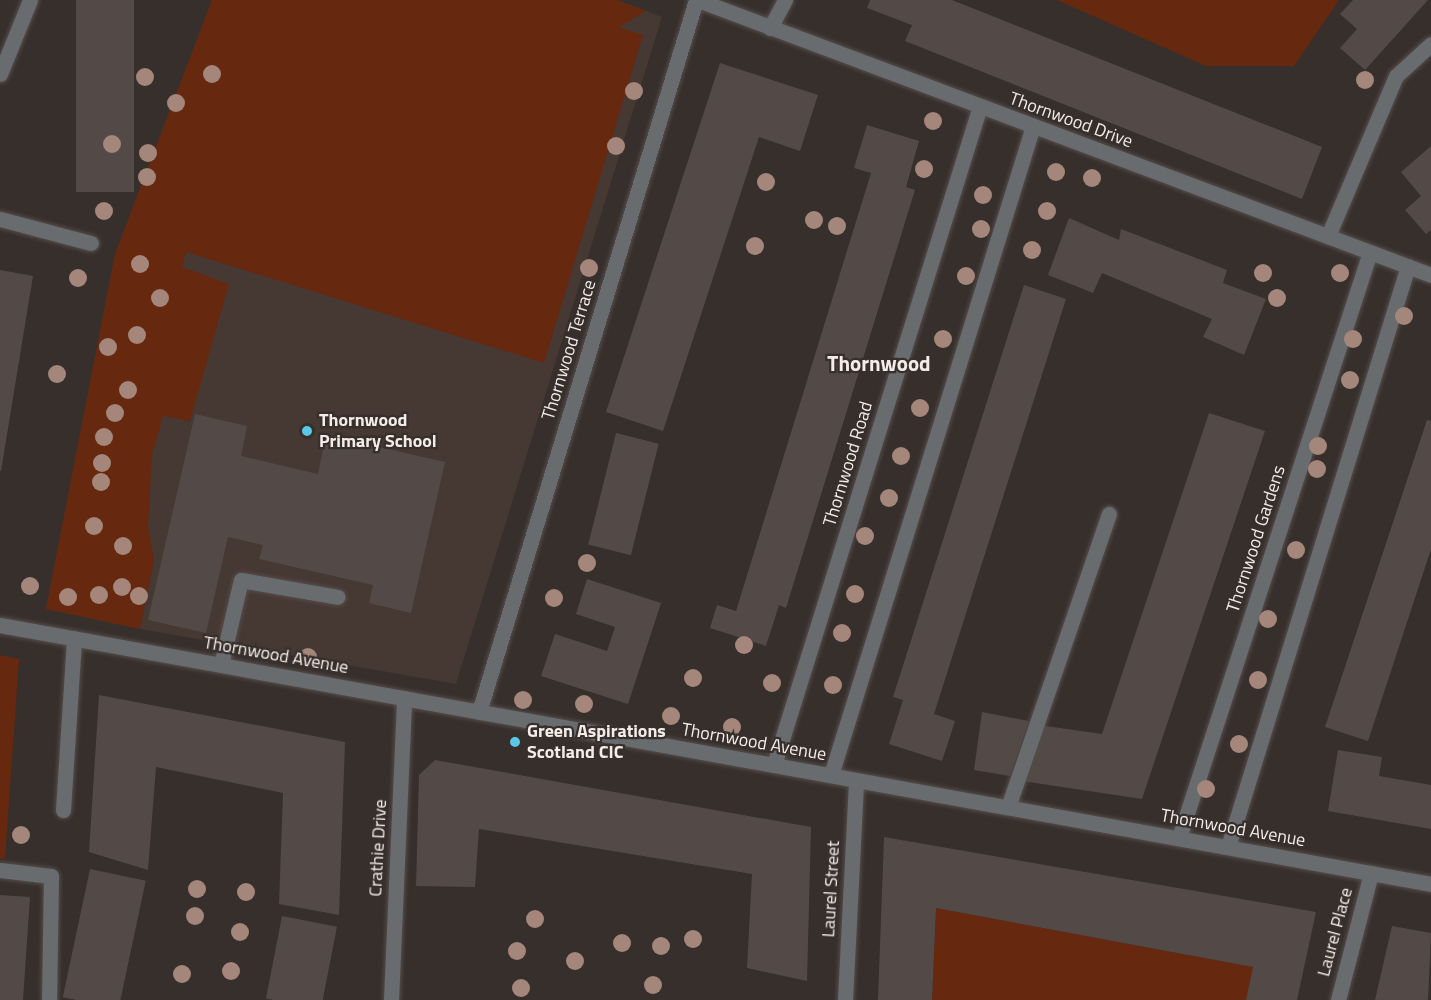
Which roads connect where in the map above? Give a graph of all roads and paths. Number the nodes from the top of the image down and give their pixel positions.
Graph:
1 (30, 0) edge
2 (697, 0) edge
3 (785, 0) edge
4 (770, 28) junction
5 (1431, 44) edge
6 (0, 74) edge
7 (980, 106) junction
8 (1033, 126) junction
9 (0, 219) edge
10 (1328, 236) junction
11 (91, 243) dead end
12 (1370, 252) junction
13 (1408, 266) junction
14 (1431, 275) edge
15 (1109, 514) dead end
16 (338, 597) dead end
17 (0, 625) edge
18 (74, 638) junction
19 (221, 665) junction
20 (404, 698) junction
21 (479, 712) junction
22 (774, 765) junction
23 (831, 775) junction
24 (856, 780) junction
25 (1008, 807) junction
26 (63, 810) dead end
27 (1179, 838) junction
28 (1228, 847) junction
29 (0, 870) edge
30 (1371, 873) junction
31 (1431, 884) edge
32 (49, 1000) edge
33 (391, 1000) edge
34 (845, 1000) edge
35 (1338, 1000) edge

1 - 6 street
2 - 4 street, Thornwood Drive
2 - 21 street, Thornwood Terrace
3 - 4 street
4 - 7 street, Thornwood Drive
5 - 10 street
7 - 8 street, Thornwood Drive
7 - 22 street, Thornwood Road
8 - 10 street, Thornwood Drive
8 - 23 street
9 - 11 street
10 - 12 street, Thornwood Drive
12 - 13 street, Thornwood Drive
12 - 27 street, Thornwood Gardens
13 - 14 street, Thornwood Drive
13 - 28 street
15 - 25 street
16 - 19 street
17 - 18 street, Thornwood Avenue
18 - 19 street, Thornwood Avenue
18 - 26 street
19 - 20 street, Thornwood Avenue
20 - 21 street, Thornwood Avenue
20 - 33 street, Crathie Drive
21 - 22 street, Thornwood Avenue
22 - 23 street, Thornwood Avenue
23 - 24 street, Thornwood Avenue
24 - 25 street, Thornwood Avenue
24 - 34 street, Laurel Street
25 - 27 street, Thornwood Avenue
27 - 28 street, Thornwood Avenue
28 - 30 street, Thornwood Avenue
29 - 32 street
30 - 31 street, Thornwood Avenue
30 - 35 street, Laurel Place

